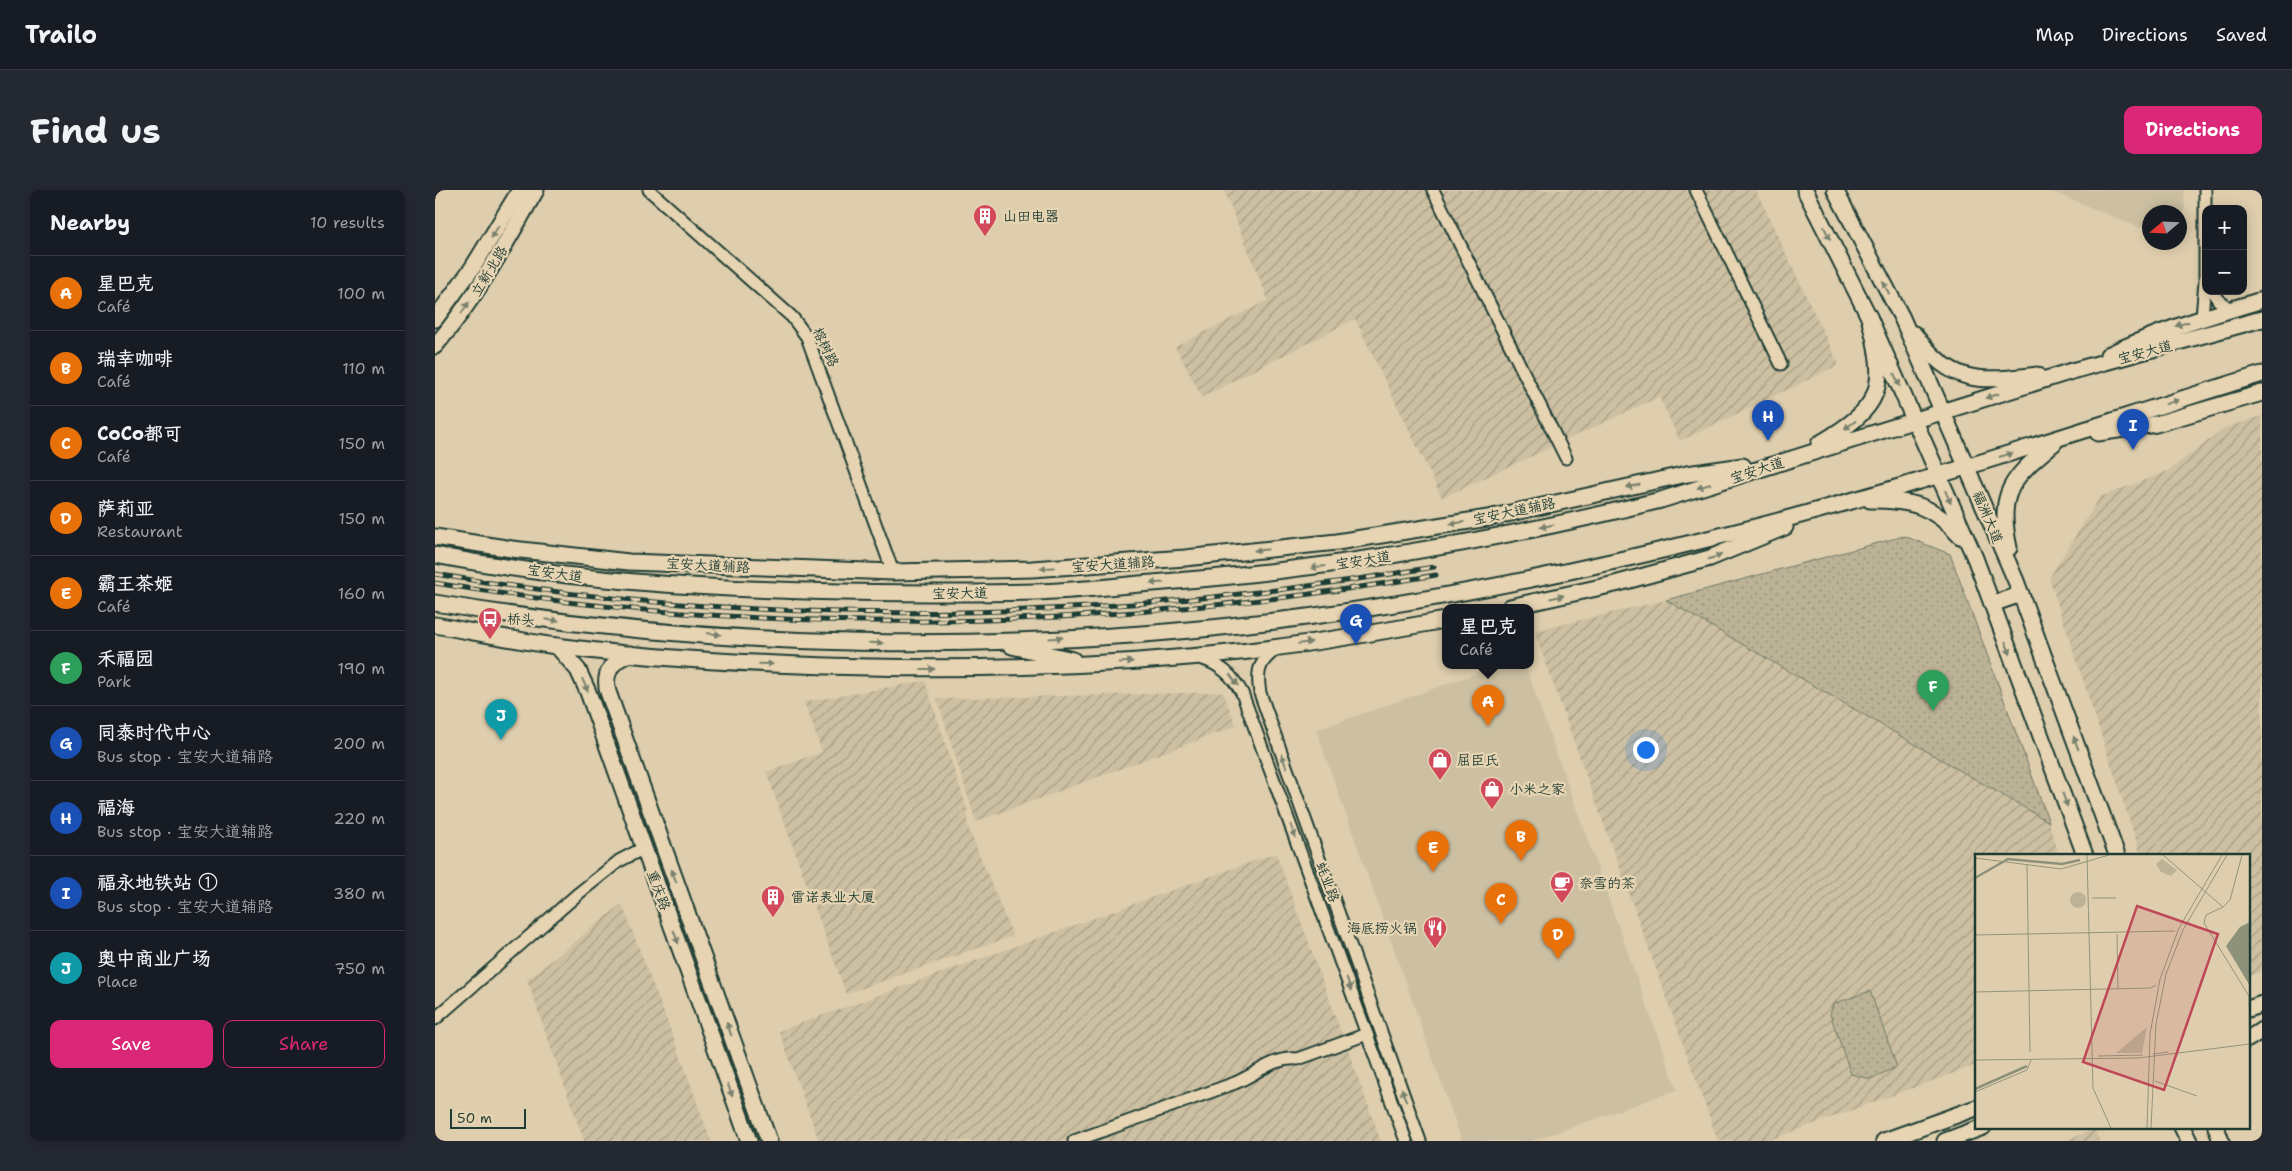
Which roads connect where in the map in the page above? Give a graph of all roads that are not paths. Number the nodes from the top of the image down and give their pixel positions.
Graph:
1 (520, 190) edge
2 (536, 190) edge
3 (649, 190) edge
4 (1433, 190) edge
5 (1696, 190) edge
6 (1805, 190) edge
7 (1835, 190) edge
8 (2205, 190) edge
9 (2206, 250) edge
10 (2204, 295) edge
11 (2215, 295) edge
12 (2262, 300) edge
13 (2230, 309) junction
14 (1869, 318) junction
15 (1902, 318) junction
16 (2202, 318) junction
17 (435, 319) edge
18 (2262, 319) edge
19 (435, 346) edge
20 (1781, 364) dead end
21 (2072, 371) junction
22 (2262, 374) edge
23 (2262, 393) edge
24 (1943, 412) junction
25 (1914, 420) junction
26 (2059, 439) junction
27 (1566, 458) dead end
28 (1784, 461) junction
29 (1967, 467) junction
30 (1939, 475) junction
31 (1842, 504) junction
32 (435, 536) edge
33 (435, 555) edge
34 (1975, 558) junction
35 (893, 572) junction
36 (2018, 587) junction
37 (435, 603) edge
38 (1524, 604) edge
39 (1992, 604) junction
40 (1442, 620) edge
41 (435, 625) edge
42 (993, 642) junction
43 (557, 646) junction
44 (1279, 647) junction
45 (630, 654) junction
46 (1193, 656) junction
47 (1092, 664) junction
48 (633, 764) junction
49 (616, 770) junction
50 (644, 848) junction
51 (2085, 854) edge
52 (2117, 854) edge
53 (2262, 1003) edge
54 (2249, 1004) edge
55 (2249, 1009) edge
56 (435, 1019) edge
57 (2262, 1026) edge
58 (2262, 1030) edge
59 (2249, 1031) edge
60 (1367, 1034) junction
61 (2249, 1038) edge
62 (1975, 1108) edge
63 (1980, 1128) edge
64 (2182, 1128) edge
65 (2186, 1128) edge
66 (2217, 1128) edge
67 (749, 1141) edge
68 (769, 1141) edge
69 (1074, 1141) edge
70 (1406, 1141) edge
71 (1421, 1141) edge
72 (1884, 1141) edge
73 (1945, 1141) edge
74 (2190, 1141) edge
75 (2221, 1141) edge

1 -> 17 main road, 立新北路
19 -> 2 main road, 立新北路
3 - 35 street, 榕树路
4 - 27 street
5 - 20 street
6 -> 14 main road, 福洲大道
15 -> 7 main road, 福洲大道
8 - 9 street
10 - 16 street
11 - 13 street
12 - 13 main road
13 - 16 main road
14 -> 25 main road, 福洲大道
14 -> 28 main road
15 - 21 main road
15 - 24 main road, 福洲大道
16 -> 21 main road
18 - 21 main road, 宝安大道
21 -> 24 main road, 宝安大道
26 -> 22 main road
23 - 26 main road
24 - 25 main road, 宝安大道
24 - 29 main road, 福洲大道
25 - 28 main road, 宝安大道
25 - 30 main road, 福洲大道
29 -> 26 main road
26 - 36 main road
28 -> 33 main road, 宝安大道
28 -> 35 main road, 宝安大道辅路
29 - 30 main road
29 - 36 main road, 福洲大道
30 - 31 main road
30 -> 34 main road, 福洲大道
31 - 34 main road
38 -> 31 main road
42 -> 31 main road
32 - 35 main road, 宝安大道辅路
34 - 39 main road, 福洲大道
36 - 39 main road
52 -> 36 main road, 福洲大道
37 -> 42 main road
39 -> 51 main road, 福洲大道
44 -> 40 main road
41 - 43 main road
42 - 47 main road
43 - 45 main road
43 -> 49 main road, 重庆路
44 - 46 main road
71 -> 44 street, 蚝业路
45 -> 47 main road
45 - 48 main road, 重庆路
47 -> 46 main road
46 -> 60 street, 蚝业路
48 - 49 main road
68 -> 48 main road, 重庆路
49 - 50 main road, 重庆路
50 - 56 street
50 -> 67 main road, 重庆路
53 - 54 main road
53 - 55 main road
57 - 59 main road
58 - 61 main road
60 - 69 street
60 - 70 street, 蚝业路
62 - 72 main road
63 - 73 main road
64 - 74 main road
65 - 74 main road
66 - 75 main road

